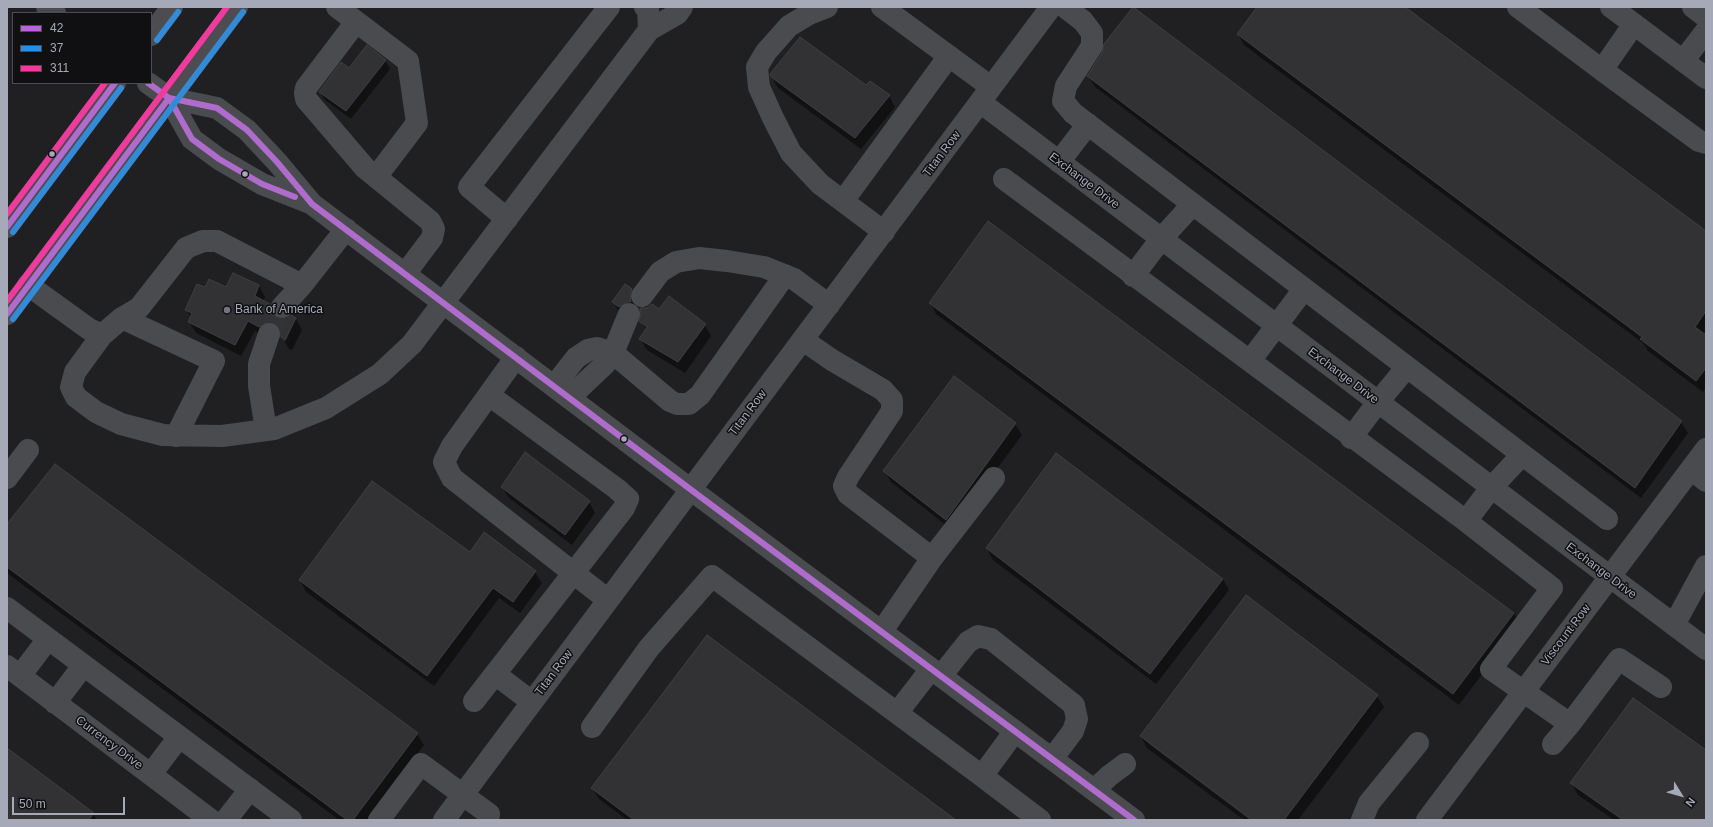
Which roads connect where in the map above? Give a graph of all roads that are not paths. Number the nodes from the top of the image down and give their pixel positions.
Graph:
1 (172, 7) edge
2 (237, 7) edge
3 (337, 7) edge
4 (609, 7) edge
5 (645, 7) edge
6 (682, 7) edge
7 (827, 7) edge
8 (882, 7) edge
9 (1052, 7) edge
10 (1065, 7) edge
11 (1518, 7) edge
12 (1611, 7) edge
13 (1693, 7) edge
14 (1706, 17) edge
15 (356, 22) junction
16 (1634, 24) junction
17 (649, 30) junction
18 (1706, 31) edge
19 (152, 34) edge
20 (949, 56) junction
21 (1683, 61) junction
22 (1602, 70) junction
23 (1706, 78) edge
24 (114, 84) edge
25 (149, 84) edge
26 (985, 95) junction
27 (169, 98) junction
28 (1088, 124) junction
29 (1706, 143) edge
30 (1059, 162) junction
31 (376, 177) junction
32 (1004, 179) dead end
33 (842, 201) junction
34 (312, 204) junction
35 (1193, 204) junction
36 (507, 219) junction
37 (7, 227) edge
38 (346, 229) junction
39 (884, 232) junction
40 (1161, 239) junction
41 (405, 274) junction
42 (785, 275) junction
43 (1133, 276) junction
44 (302, 284) junction
45 (28, 285) junction
46 (1304, 289) junction
47 (642, 296) dead end
48 (444, 303) junction
49 (829, 305) junction
50 (282, 307) tunnel mouth
51 (7, 314) edge
52 (629, 314) dead end
53 (122, 318) junction
54 (1277, 326) junction
55 (269, 334) tunnel mouth
56 (102, 335) junction
57 (803, 340) junction
58 (613, 353) junction
59 (516, 357) junction
60 (1250, 361) junction
61 (1407, 367) junction
62 (562, 392) junction
63 (489, 394) junction
64 (1378, 402) junction
65 (266, 430) junction
66 (176, 436) junction
67 (1351, 438) junction
68 (28, 450) dead end
69 (1706, 450) edge
70 (1522, 455) junction
71 (1699, 475) edge
72 (7, 478) edge
73 (994, 478) dead end
74 (1491, 488) junction
75 (690, 489) junction
76 (1607, 519) dead end
77 (1466, 521) junction
78 (932, 558) junction
79 (574, 574) junction
80 (1610, 577) junction
81 (1704, 577) edge
82 (608, 600) junction
83 (7, 608) edge
84 (1674, 625) junction
85 (882, 632) junction
86 (48, 639) junction
87 (1706, 649) edge
88 (83, 666) junction
89 (13, 671) edge
90 (936, 672) junction
91 (495, 674) junction
92 (1661, 687) dead end
93 (1523, 692) junction
94 (474, 702) dead end
95 (532, 702) junction
96 (55, 703) junction
97 (897, 713) junction
98 (1570, 724) junction
99 (592, 727) dead end
100 (1015, 731) junction
101 (179, 737) junction
102 (1418, 743) dead end
103 (1553, 744) dead end
104 (1052, 759) junction
105 (1125, 764) dead end
106 (151, 774) junction
107 (982, 776) junction
108 (250, 790) junction
109 (1094, 790) junction
110 (463, 794) junction
111 (212, 820) edge
112 (226, 820) edge
113 (291, 820) edge
114 (379, 820) edge
115 (444, 820) edge
116 (488, 820) edge
117 (1040, 820) edge
118 (1134, 820) edge
119 (1362, 820) edge
120 (1427, 820) edge

1 - 19 main road
2 - 27 main road
3 - 15 street
4 - 36 street
5 - 17 street
6 - 17 street
7 - 33 street
8 - 20 street, Exchange Drive
9 - 26 street, Titan Row
10 - 28 street
11 - 22 street
12 - 16 street
13 - 14 street
15 - 31 street
15 - 31 street
16 - 21 street
16 - 22 street
17 - 36 street
18 - 21 street
20 - 26 street, Exchange Drive
20 - 33 street
21 - 23 street
22 - 29 street
24 - 37 main road
25 - 27 street
26 - 30 street, Exchange Drive
26 - 39 street, Titan Row
27 - 34 street
27 - 34 street
27 - 45 main road
28 - 30 street
28 - 35 street
30 - 40 street, Exchange Drive
31 - 41 street
32 - 43 street
33 - 39 street
34 - 38 street
35 - 40 street
35 - 46 street
36 - 48 street
38 - 41 street
38 - 44 street
39 - 49 street, Titan Row
40 - 43 street
40 - 54 street, Exchange Drive
41 - 48 street
42 - 47 street
42 - 49 street
42 - 58 street
43 - 60 street
44 - 50 street
44 - 53 street
45 - 51 main road
45 - 56 street
46 - 54 street
46 - 61 street
48 - 59 street
48 - 65 street
49 - 57 street, Titan Row
52 - 58 street
53 - 56 street
53 - 66 street
54 - 60 street
54 - 64 street, Exchange Drive
55 - 65 street
56 - 66 street
57 - 75 street, Titan Row
57 - 78 street
58 - 62 street
59 - 62 street
59 - 63 street
60 - 67 street
61 - 64 street
61 - 70 street
62 - 75 street
63 - 79 street
63 - 79 street
64 - 67 street
64 - 74 street, Exchange Drive
65 - 66 street
67 - 77 street
68 - 72 street
69 - 71 street, Viscount Row
70 - 74 street
70 - 76 street
71 - 80 street, Viscount Row
73 - 78 street
74 - 77 street
74 - 80 street, Exchange Drive
75 - 82 street, Titan Row
75 - 85 street
77 - 93 street
78 - 85 street
79 - 82 street
79 - 91 street
80 - 84 street, Exchange Drive
80 - 93 street, Viscount Row
81 - 84 street
82 - 95 street, Titan Row
83 - 86 street
84 - 87 street, Exchange Drive
85 - 90 street
86 - 88 street
86 - 89 street
88 - 96 street
88 - 101 street
89 - 96 street, Currency Drive
90 - 97 street
90 - 100 street
90 - 104 street
91 - 94 street
91 - 95 street
92 - 98 street
93 - 98 street
93 - 120 street, Viscount Row
95 - 110 street, Titan Row
96 - 106 street, Currency Drive
97 - 99 street
97 - 107 street
98 - 103 street
100 - 104 street
100 - 107 street
101 - 106 street
101 - 108 street
102 - 119 street
104 - 109 street
105 - 109 street
106 - 111 street, Currency Drive
107 - 117 street
108 - 112 street
108 - 113 street
109 - 118 street
110 - 114 street
110 - 115 street, Titan Row
110 - 116 street

